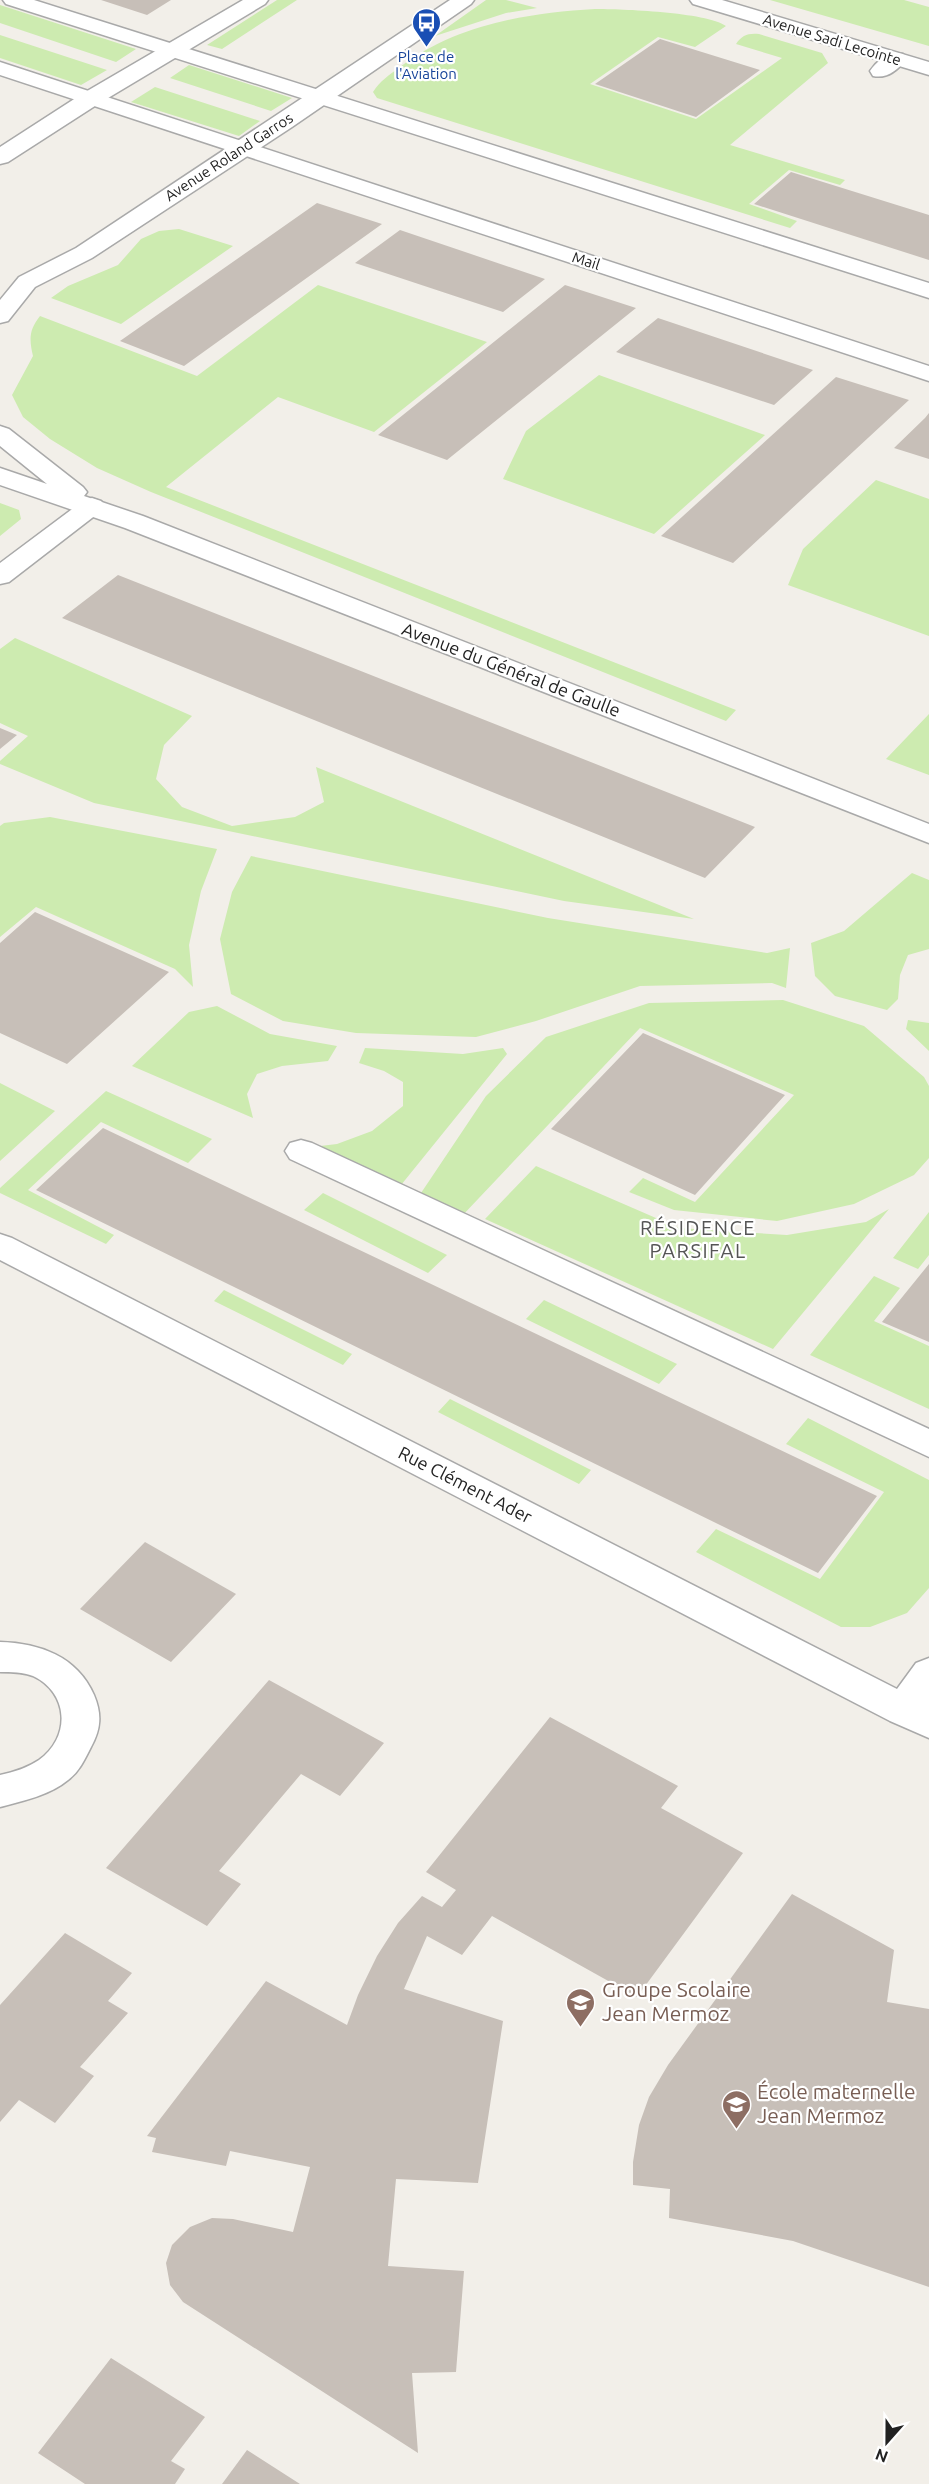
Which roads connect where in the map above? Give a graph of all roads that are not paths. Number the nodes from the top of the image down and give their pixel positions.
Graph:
1 (13, 0) edge
2 (258, 0) edge
3 (464, 0) edge
4 (700, 0) edge
5 (173, 51) junction
6 (0, 68) edge
7 (929, 69) edge
8 (321, 97) junction
9 (90, 99) junction
10 (243, 147) junction
11 (0, 157) edge
12 (929, 291) edge
13 (0, 316) edge
14 (929, 374) edge
15 (0, 434) edge
16 (0, 476) edge
17 (92, 506) junction
18 (0, 576) edge
19 (929, 834) edge
20 (301, 1151) dead end
21 (0, 1246) edge
22 (929, 1444) edge
23 (0, 1657) edge
24 (929, 1673) edge
25 (916, 1717) edge
26 (13, 1788) edge
27 (0, 1813) edge

1 - 5 street
2 - 5 street
3 - 8 street, Avenue Roland Garros
4 - 7 street, Avenue Sadi Lecointe
5 - 8 street
5 - 9 street
6 - 9 street, Mail
8 - 10 street, Avenue Roland Garros
8 - 12 street
9 - 10 street, Mail
9 - 11 street
10 - 13 street, Avenue Roland Garros
10 - 14 street, Mail
15 - 17 street, Avenue du Général de Gaulle
16 - 17 street, Avenue du Général de Gaulle
17 - 18 street
17 - 19 street, Avenue du Général de Gaulle
20 - 22 street
21 - 25 street, Rue Clément Ader
23 - 26 street
24 - 25 street
26 - 27 street

